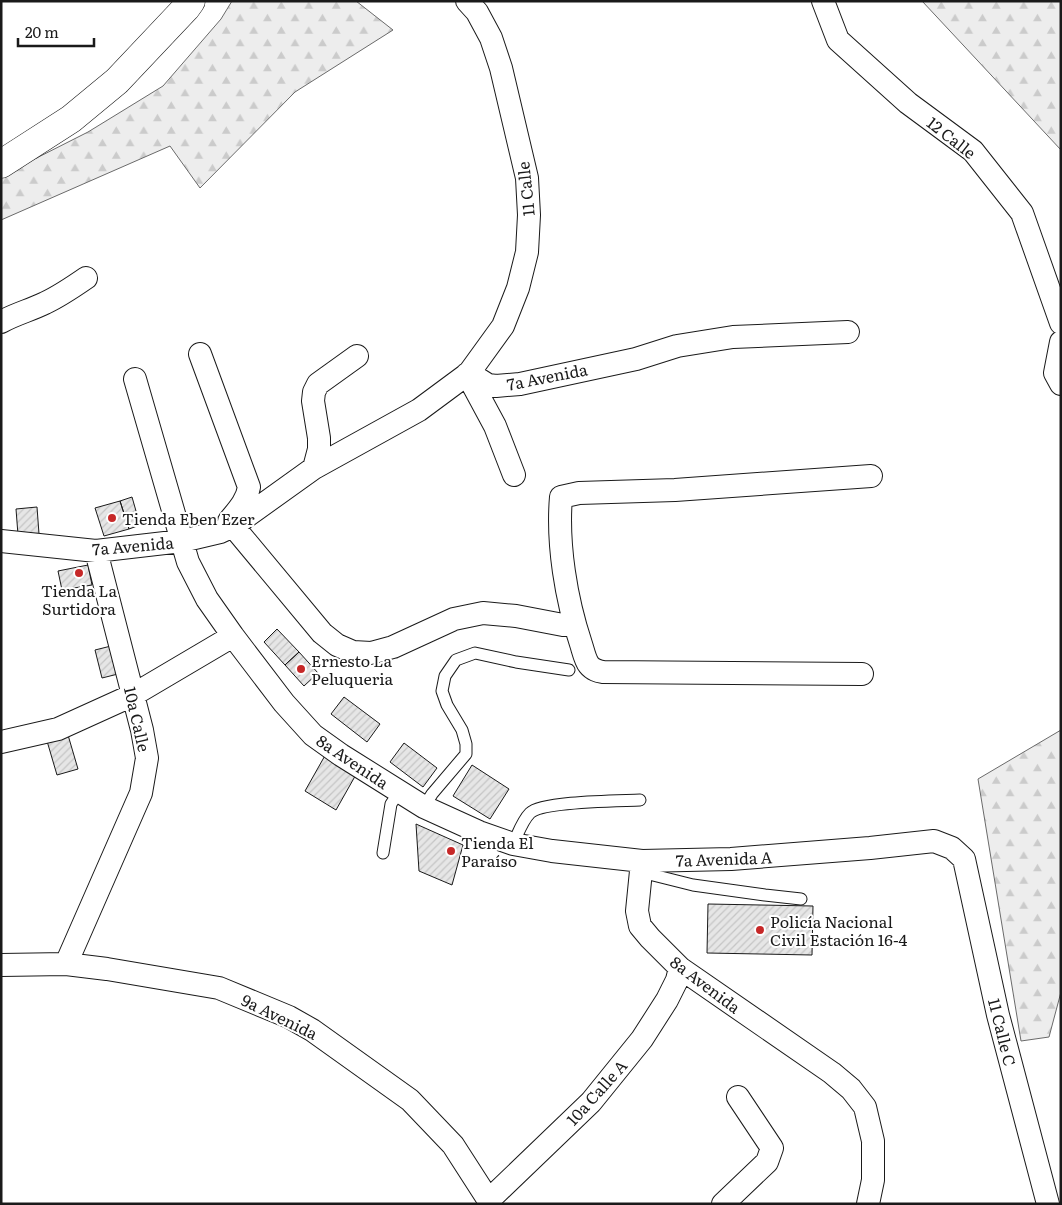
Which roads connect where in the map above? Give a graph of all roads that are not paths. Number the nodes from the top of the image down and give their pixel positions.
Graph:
1 (191, 1) edge
2 (467, 1) edge
3 (822, 1) edge
4 (1, 164) edge
5 (86, 278) dead end
6 (1, 322) edge
7 (1061, 323) edge
8 (848, 332) dead end
9 (1061, 342) edge
10 (200, 354) dead end
11 (357, 356) dead end
12 (468, 373) junction
13 (135, 378) dead end
14 (1061, 384) edge
15 (314, 468) junction
16 (514, 475) dead end
17 (871, 476) dead end
18 (227, 529) junction
19 (1, 541) edge
20 (182, 541) junction
21 (96, 551) junction
22 (575, 625) junction
23 (233, 636) junction
24 (568, 670) dead end
25 (862, 674) dead end
26 (133, 695) junction
27 (1, 742) edge
28 (399, 792) junction
29 (640, 800) dead end
30 (424, 807) junction
31 (479, 832) joint
32 (513, 844) junction
33 (383, 853) dead end
34 (964, 859) joint
35 (641, 867) junction
36 (801, 899) dead end
37 (66, 964) junction
38 (1, 965) edge
39 (680, 968) junction
40 (738, 1097) dead end
41 (490, 1202) edge
42 (723, 1204) edge
43 (868, 1204) edge
44 (1048, 1204) edge

1 - 4 street
2 - 12 street, 11 Calle
3 - 7 street, 12 Calle
5 - 6 street
8 - 12 street, 7a Avenida
9 - 14 street
10 - 18 street
11 - 15 street
12 - 15 street, 7a Avenida
12 - 16 street
13 - 20 street, 8a Avenida
15 - 18 street, 7a Avenida
17 - 22 street
18 - 20 street, 7a Avenida
18 - 22 street
19 - 21 street, 7a Avenida
20 - 21 street, 7a Avenida
20 - 23 street, 8a Avenida
21 - 26 street, 10a Calle
22 - 25 street
23 - 26 street
23 - 28 street, 8a Avenida
24 - 30 lane
26 - 27 street
26 - 37 street, 10a Calle
28 - 30 street, 8a Avenida
28 - 33 lane
29 - 32 lane
30 - 31 street, 8a Avenida
31 - 32 street, 7a Avenida A
32 - 35 street, 7a Avenida A
34 - 35 street, 7a Avenida A
34 - 44 street, 11 Calle C
35 - 36 lane
35 - 39 street, 8a Avenida
37 - 38 street, 9a Avenida
37 - 41 street, 9a Avenida
39 - 41 street, 10a Calle A
39 - 43 street, 8a Avenida
40 - 42 street

